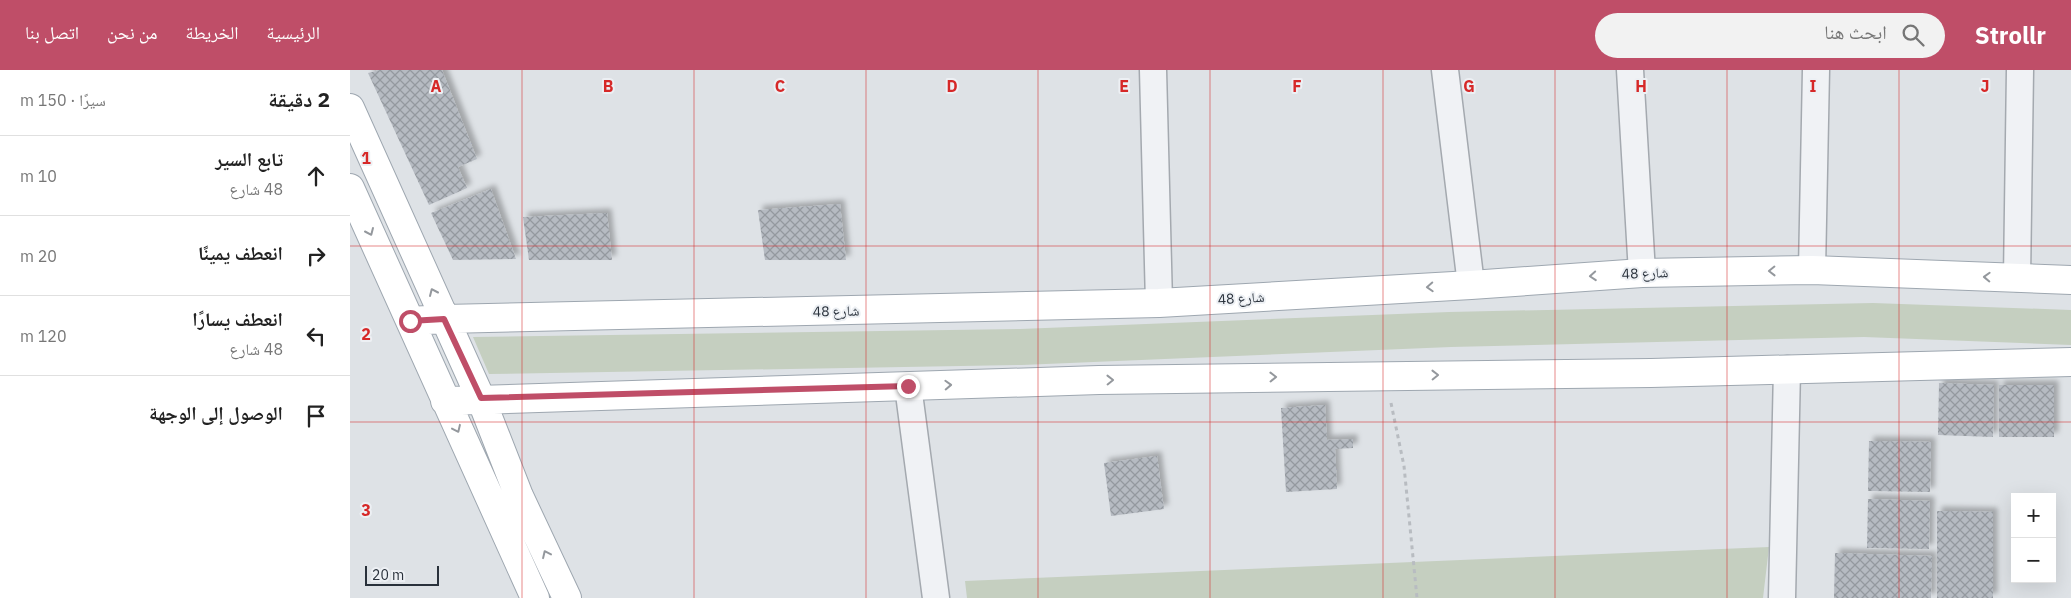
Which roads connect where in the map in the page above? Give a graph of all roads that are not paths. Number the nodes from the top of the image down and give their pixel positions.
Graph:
1 (1153, 70) edge
2 (1445, 70) edge
3 (1630, 70) edge
4 (1816, 70) edge
5 (2020, 70) edge
6 (350, 108) edge
7 (350, 188) edge
8 (1812, 270) junction
9 (1642, 273) junction
10 (2017, 278) junction
11 (2071, 280) edge
12 (1471, 285) junction
13 (1159, 303) junction
14 (444, 319) junction
15 (410, 321) junction
16 (2071, 362) edge
17 (1787, 369) junction
18 (908, 386) junction
19 (481, 398) junction
20 (444, 401) junction
21 (535, 598) edge
22 (567, 598) edge
23 (936, 598) edge
24 (1782, 598) edge

1 - 13 street
2 - 12 street
3 - 9 street
4 - 8 street
5 - 10 street
14 -> 6 main road
7 -> 15 main road
8 -> 9 main road, 48 شارع
10 -> 8 main road, 48 شارع
9 -> 12 main road, 48 شارع
10 - 11 main road, 48 شارع
12 -> 13 main road, 48 شارع
13 - 14 main road, 48 شارع
14 - 15 main road, 48 شارع
14 - 19 main road
15 - 20 main road
16 - 17 main road
18 -> 17 main road
17 - 24 street
18 - 19 main road
18 - 23 street
19 - 20 main road
22 -> 19 main road
20 -> 21 main road

